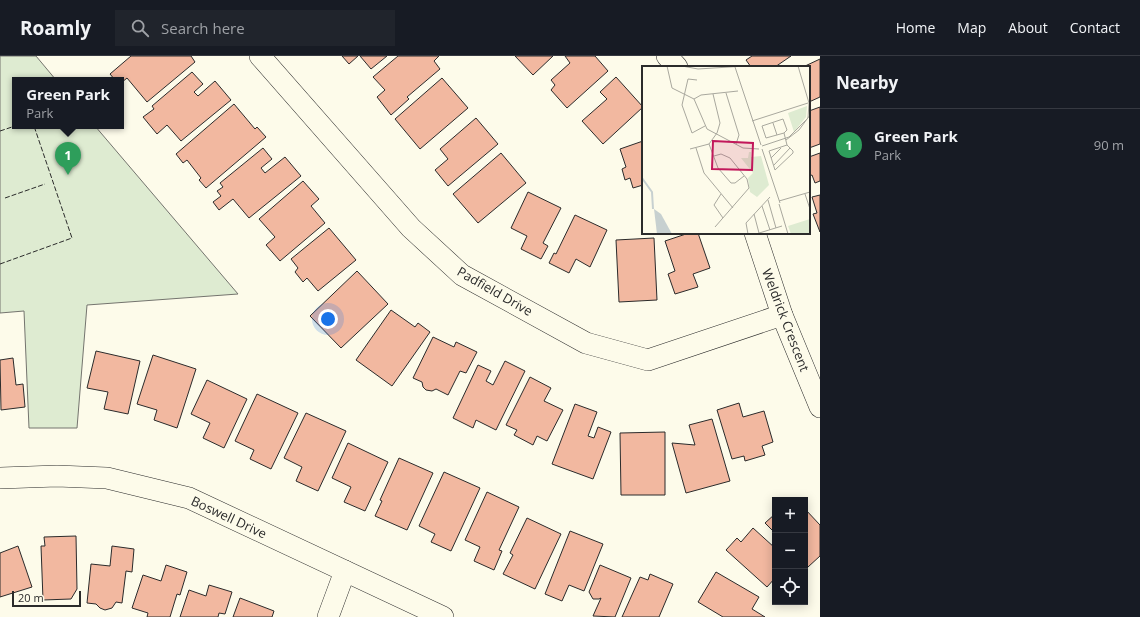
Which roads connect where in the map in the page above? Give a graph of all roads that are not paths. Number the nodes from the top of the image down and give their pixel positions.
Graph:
1 (260, 56) edge
2 (667, 56) edge
3 (676, 66) edge
4 (755, 234) edge
5 (782, 315) junction
6 (820, 407) edge
7 (0, 478) edge
8 (345, 571) junction
9 (328, 617) edge
10 (443, 617) edge

1 - 5 street, Padfield Drive
2 - 3 street
4 - 5 street, Weldrick Crescent
5 - 6 street, Weldrick Crescent
7 - 8 street, Boswell Drive
8 - 9 street
8 - 10 street, Boswell Drive

